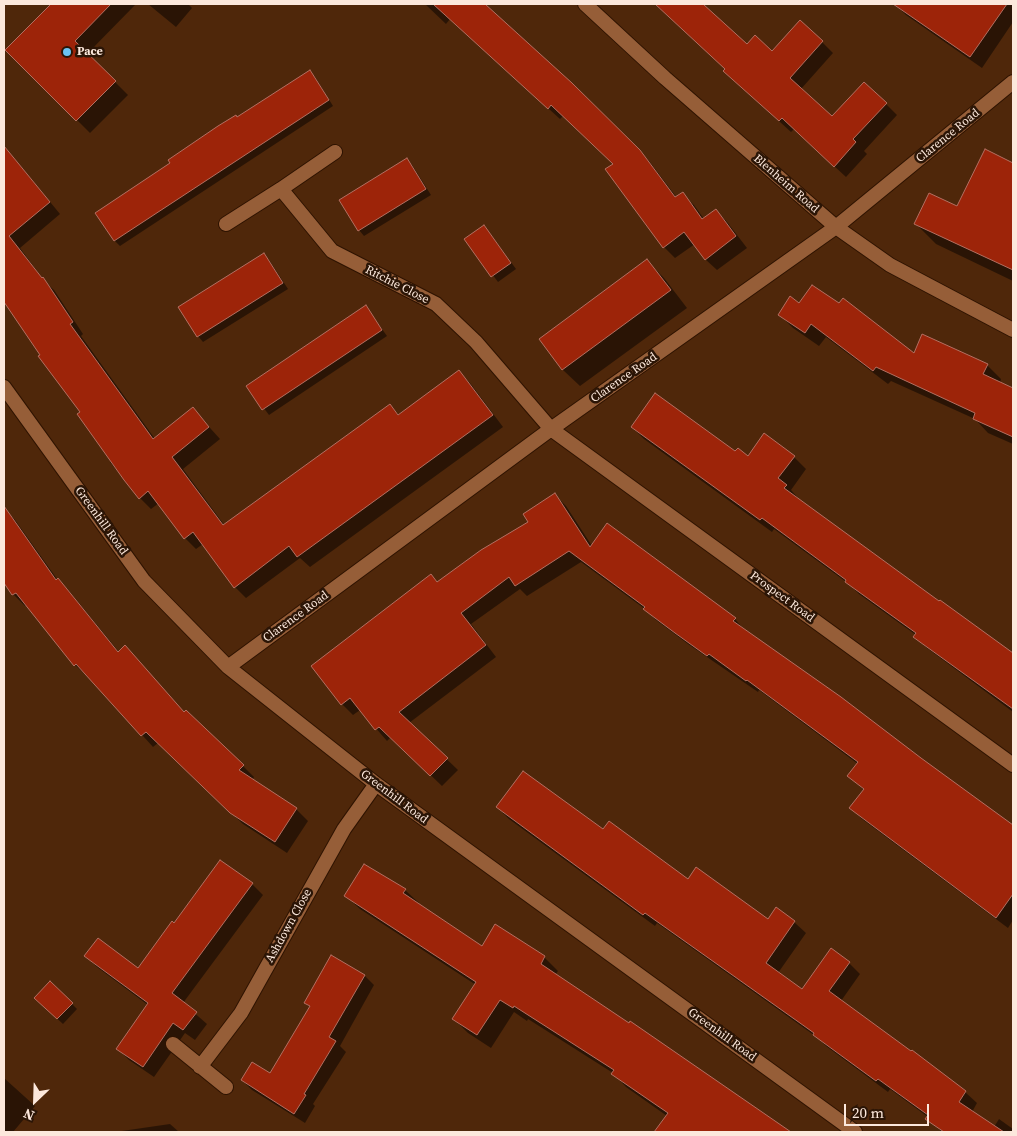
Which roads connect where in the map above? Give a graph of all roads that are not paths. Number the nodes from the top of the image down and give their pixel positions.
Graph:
1 (585, 4) edge
2 (1013, 82) edge
3 (335, 152) dead end
4 (281, 189) junction
5 (226, 224) dead end
6 (836, 227) junction
7 (1013, 330) edge
8 (4, 387) edge
9 (551, 429) junction
10 (228, 667) junction
11 (1013, 765) edge
12 (376, 784) junction
13 (173, 1044) dead end
14 (200, 1067) junction
15 (226, 1087) dead end
16 (855, 1132) edge

1 - 6 street, Blenheim Road
2 - 6 street, Clarence Road
3 - 4 street
4 - 5 street
4 - 9 street, Ritchie Close
6 - 7 street, Blenheim Road
6 - 9 street, Clarence Road
8 - 10 street, Greenhill Road
9 - 10 street, Clarence Road
9 - 11 street, Prospect Road
10 - 12 street, Greenhill Road
12 - 14 street, Ashdown Close
12 - 16 street, Greenhill Road
13 - 14 street
14 - 15 street

